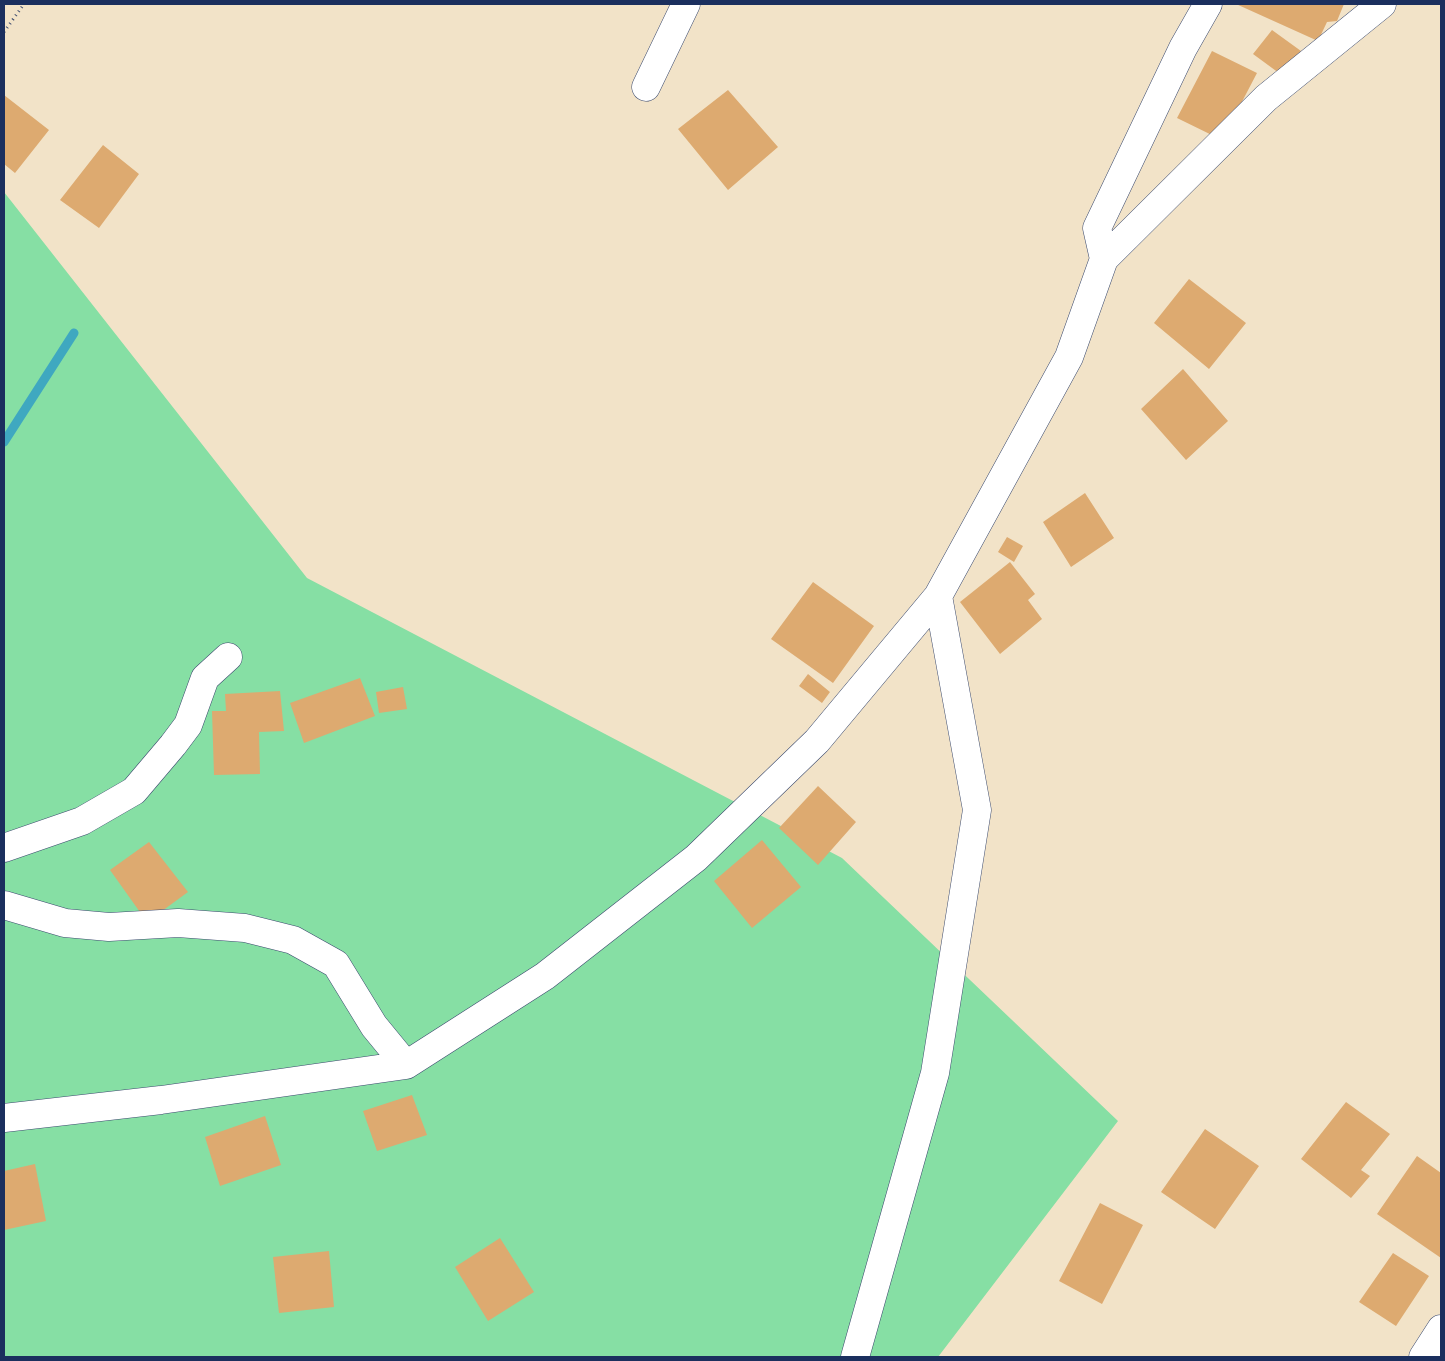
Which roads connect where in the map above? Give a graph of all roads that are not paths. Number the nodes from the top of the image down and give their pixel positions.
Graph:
1 (686, 4) edge
2 (1208, 4) edge
3 (1382, 4) edge
4 (646, 87) dead end
5 (1104, 260) junction
6 (938, 596) junction
7 (228, 657) dead end
8 (4, 848) edge
9 (4, 905) edge
10 (406, 1065) junction
11 (4, 1118) edge
12 (1441, 1329) edge
13 (855, 1357) edge
14 (1423, 1357) edge

1 - 4 street
2 - 5 street
3 - 5 street
5 - 6 street
6 - 10 street
6 - 13 street
7 - 8 street
9 - 10 street
10 - 11 street
12 - 14 street

